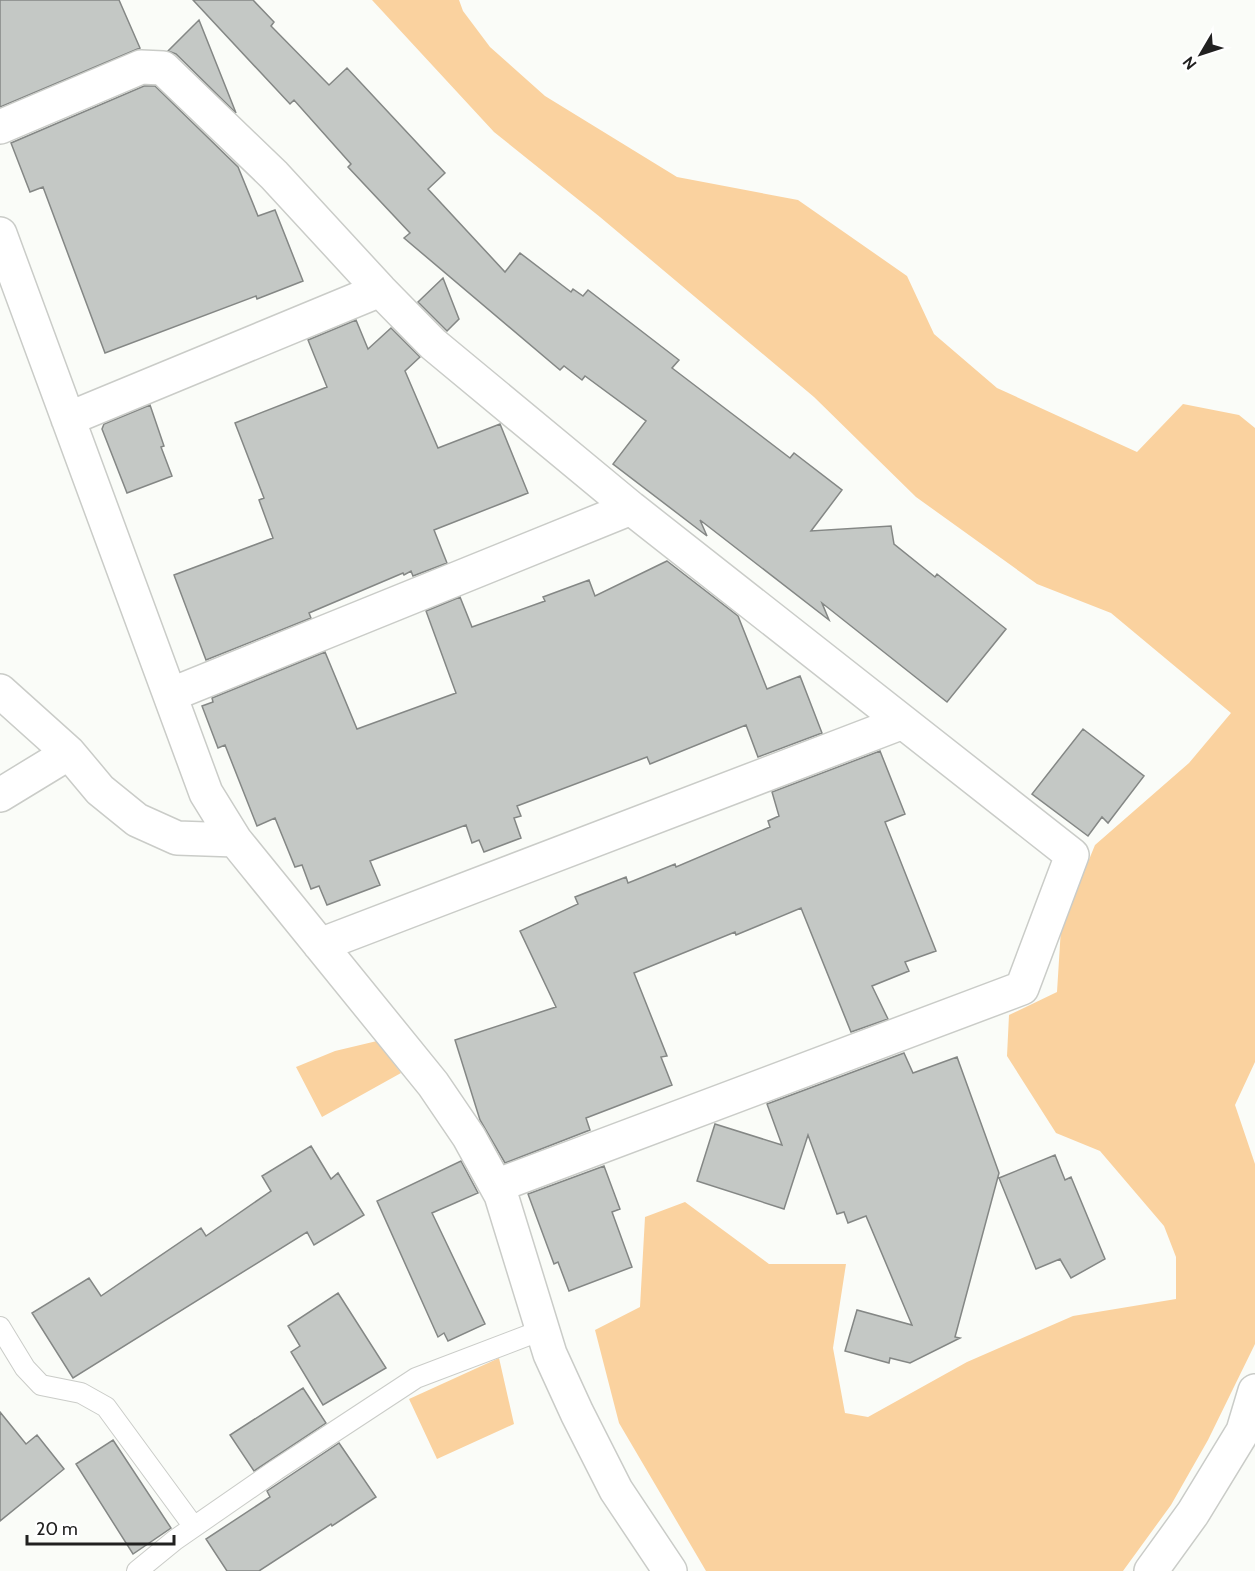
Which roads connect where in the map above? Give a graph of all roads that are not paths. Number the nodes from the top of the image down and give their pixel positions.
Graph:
1 (0, 127) edge
2 (0, 234) edge
3 (380, 290) junction
4 (68, 419) junction
5 (631, 508) junction
6 (0, 691) edge
7 (170, 695) junction
8 (903, 722) junction
9 (69, 753) junction
10 (0, 795) edge
11 (235, 840) junction
12 (320, 945) junction
13 (496, 1185) junction
14 (0, 1327) edge
15 (542, 1330) junction
16 (1255, 1391) edge
17 (194, 1527) junction
18 (137, 1571) edge
19 (670, 1571) edge
20 (1151, 1571) edge

1 - 3 street
2 - 4 street
3 - 4 street
3 - 5 street
4 - 7 street
5 - 7 street
5 - 8 street
6 - 9 street
7 - 11 street
8 - 12 street
8 - 13 street
9 - 10 street
9 - 11 street
11 - 12 street
12 - 13 street
13 - 15 street
14 - 17 lane
15 - 17 lane
15 - 19 street
16 - 20 street
17 - 18 lane

